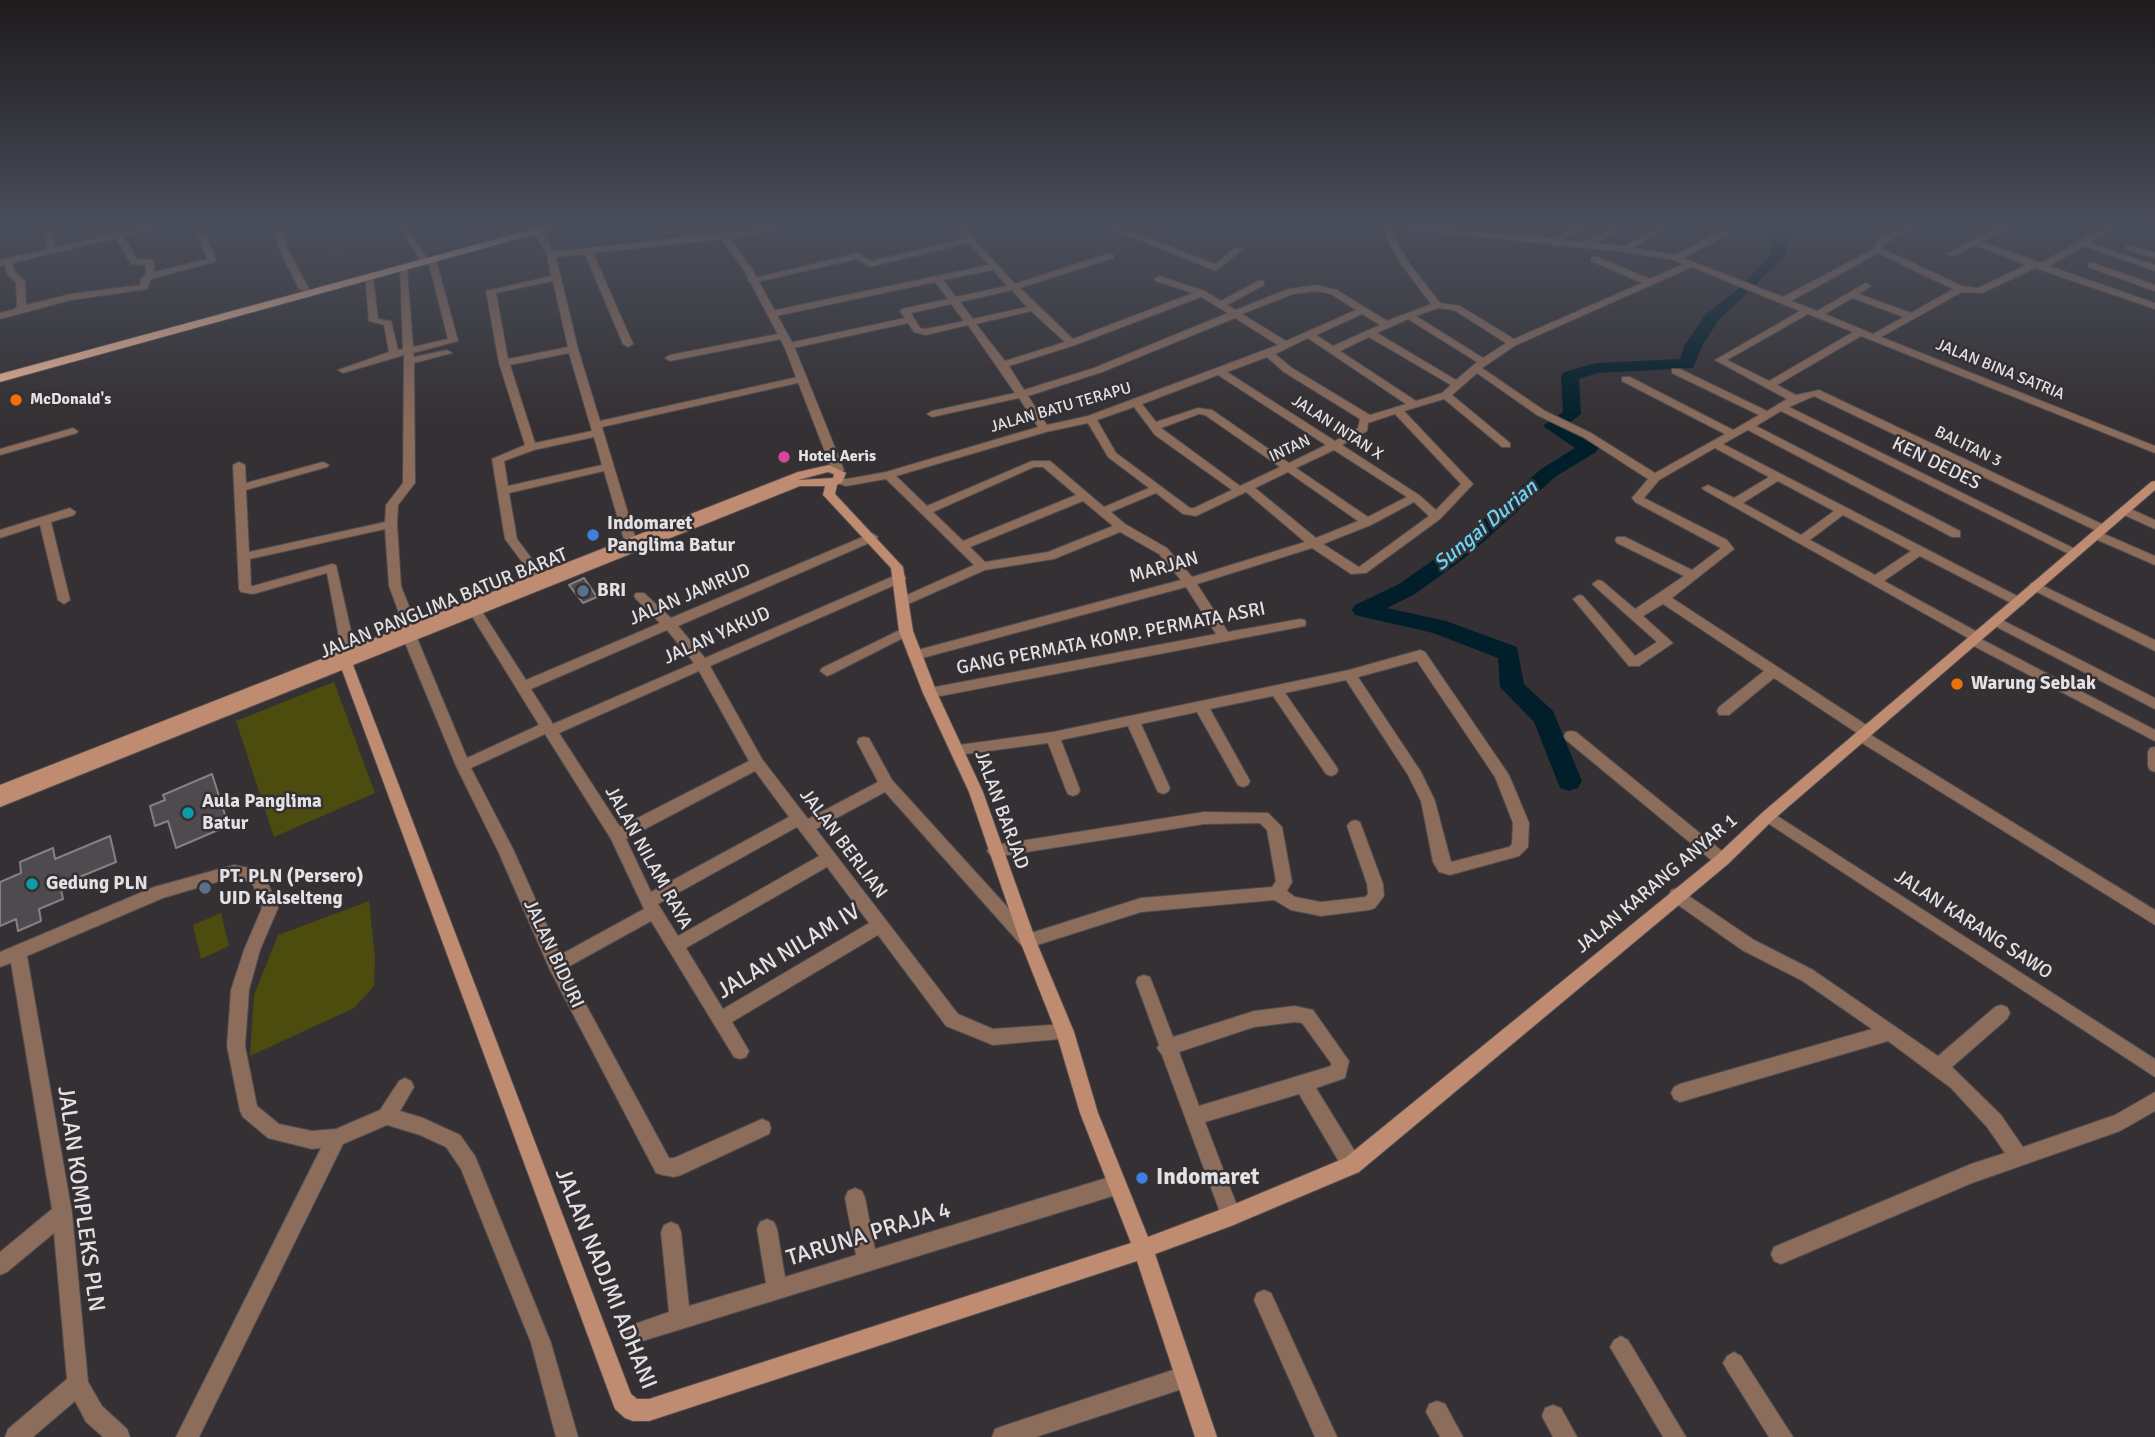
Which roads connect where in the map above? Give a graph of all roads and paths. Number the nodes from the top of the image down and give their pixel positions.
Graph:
1 (21, 291) edge
2 (114, 291) edge
3 (297, 291) edge
4 (317, 291) edge
5 (370, 291) edge
6 (405, 291) edge
7 (438, 291) edge
8 (492, 291) edge
9 (557, 291) edge
10 (605, 291) edge
11 (758, 291) edge
12 (884, 291) edge
13 (947, 291) edge
14 (995, 291) edge
15 (1018, 291) edge
16 (1196, 291) edge
17 (1246, 291) edge
18 (1291, 291) edge
19 (1330, 291) edge
20 (1427, 291) edge
21 (1629, 291) edge
22 (1762, 291) edge
23 (1802, 291) edge
24 (1858, 291) edge
25 (1956, 291) edge
26 (2079, 291) edge
27 (2113, 291) edge
28 (1202, 293) junction
29 (2076, 293) dead end
30 (1852, 295) junction
31 (954, 300) junction
32 (1785, 300) junction
33 (2137, 300) junction
34 (1223, 303) junction
35 (1437, 305) junction
36 (2155, 306) edge
37 (1033, 308) junction
38 (19, 310) junction
39 (1363, 310) junction
40 (2122, 311) dead end
41 (1814, 312) junction
42 (771, 314) junction
43 (1240, 314) junction
44 (908, 315) junction
45 (1408, 315) junction
46 (0, 316) edge
47 (1911, 316) junction
48 (971, 323) junction
49 (1387, 325) junction
50 (169, 329) junction
51 (1862, 331) junction
52 (1370, 332) junction
53 (1308, 334) junction
54 (783, 336) junction
55 (1876, 336) junction
56 (1072, 343) junction
57 (1513, 343) junction
58 (628, 344) dead end
59 (1285, 345) junction
60 (789, 346) junction
61 (573, 349) junction
62 (1333, 350) junction
63 (447, 353) dead end
64 (1268, 353) junction
65 (394, 354) junction
66 (409, 356) junction
67 (670, 358) dead end
68 (55, 360) junction
69 (504, 363) junction
70 (1003, 365) junction
71 (1480, 365) junction
72 (343, 370) dead end
73 (1219, 371) junction
74 (1676, 371) dead end
75 (0, 372) edge
76 (0, 378) edge
77 (1626, 379) dead end
78 (802, 380) junction
79 (1457, 386) junction
80 (1768, 386) junction
81 (1023, 394) junction
82 (1446, 396) junction
83 (1796, 399) junction
84 (1137, 404) junction
85 (1416, 406) junction
86 (1781, 407) junction
87 (1399, 412) junction
88 (932, 415) dead end
89 (1766, 415) junction
90 (1091, 419) junction
91 (1368, 419) junction
92 (1155, 426) junction
93 (1748, 426) junction
94 (596, 429) junction
95 (1044, 429) junction
96 (73, 431) dead end
97 (1734, 434) junction
98 (1715, 444) junction
99 (1335, 445) junction
100 (1506, 445) dead end
101 (531, 447) junction
102 (2155, 450) edge
103 (0, 452) edge
104 (830, 453) junction
105 (239, 465) dead end
106 (323, 465) dead end
107 (609, 467) junction
108 (1286, 468) junction
109 (815, 470) junction
110 (888, 475) junction
111 (1778, 476) junction
112 (836, 478) junction
113 (1655, 478) junction
114 (2155, 484) edge
115 (239, 488) junction
116 (1158, 488) junction
117 (1242, 488) junction
118 (1708, 488) dead end
119 (503, 491) junction
120 (1084, 496) junction
121 (1415, 497) junction
122 (1734, 503) junction
123 (927, 510) junction
124 (1843, 510) junction
125 (2124, 510) junction
126 (70, 512) dead end
127 (1102, 512) junction
128 (1436, 516) junction
129 (45, 520) junction
130 (1367, 522) junction
131 (391, 524) junction
132 (2155, 525) edge
133 (1121, 527) junction
134 (2100, 532) junction
135 (0, 534) edge
136 (1956, 534) dead end
137 (872, 537) junction
138 (1621, 540) dead end
139 (1801, 541) junction
140 (631, 543) junction
141 (1314, 543) junction
142 (962, 546) junction
143 (1920, 550) junction
144 (2075, 552) junction
145 (242, 557) junction
146 (2155, 561) edge
147 (982, 566) junction
148 (1693, 575) junction
149 (900, 578) junction
150 (541, 579) junction
151 (1189, 582) junction
152 (1875, 582) junction
153 (1598, 584) dead end
154 (2035, 586) junction
155 (640, 596) dead end
156 (1663, 598) junction
157 (1579, 599) dead end
158 (64, 600) dead end
159 (902, 602) junction
160 (2019, 602) junction
161 (476, 613) junction
162 (1634, 615) junction
163 (1996, 621) junction
164 (1300, 623) dead end
165 (670, 625) junction
166 (906, 631) junction
167 (410, 634) junction
168 (1225, 638) junction
169 (1975, 639) junction
170 (2155, 646) edge
171 (915, 655) junction
172 (348, 659) junction
173 (702, 664) junction
174 (828, 671) dead end
175 (1774, 671) junction
176 (1349, 675) junction
177 (523, 687) junction
178 (1276, 690) junction
179 (930, 693) junction
180 (2155, 704) edge
181 (1201, 706) junction
182 (1724, 711) dead end
183 (1132, 720) junction
184 (549, 729) junction
185 (1864, 734) junction
186 (1571, 736) dead end
187 (2155, 736) edge
188 (1053, 737) junction
189 (863, 742) dead end
190 (959, 750) junction
191 (2155, 752) edge
192 (98, 757) junction
193 (757, 764) junction
194 (463, 766) junction
195 (2155, 766) edge
196 (1331, 770) dead end
197 (1243, 780) dead end
198 (887, 784) junction
199 (1163, 788) dead end
200 (1073, 790) dead end
201 (0, 791) edge
202 (0, 801) edge
203 (1768, 816) junction
204 (803, 823) junction
205 (1355, 826) dead end
206 (617, 835) junction
207 (995, 851) junction
208 (830, 858) junction
209 (1722, 860) junction
210 (1277, 893) junction
211 (1677, 895) junction
212 (651, 907) junction
213 (2155, 918) edge
214 (880, 925) junction
215 (1028, 941) junction
216 (675, 946) junction
217 (9, 957) edge
218 (556, 965) junction
219 (1144, 982) dead end
220 (2001, 1013) dead end
221 (721, 1019) junction
222 (1065, 1032) junction
223 (1891, 1032) junction
224 (1166, 1048) junction
225 (740, 1051) dead end
226 (1938, 1067) junction
227 (2155, 1069) edge
228 (1303, 1084) junction
229 (404, 1087) dead end
230 (1680, 1093) dead end
231 (2155, 1101) edge
232 (387, 1116) junction
233 (1194, 1116) junction
234 (762, 1128) dead end
235 (336, 1138) junction
236 (2019, 1157) junction
237 (1352, 1165) junction
238 (1116, 1185) junction
239 (855, 1198) dead end
240 (62, 1213) junction
241 (1231, 1216) junction
242 (767, 1229) dead end
243 (671, 1232) dead end
244 (1143, 1249) junction
245 (1781, 1254) dead end
246 (867, 1262) junction
247 (0, 1265) edge
248 (777, 1289) junction
249 (1264, 1300) dead end
250 (680, 1319) junction
251 (636, 1333) dead end
252 (1621, 1347) dead end
253 (1734, 1363) dead end
254 (1185, 1377) junction
255 (78, 1384) junction
256 (1437, 1412) dead end
257 (1553, 1416) dead end
258 (16, 1437) edge
259 (119, 1437) edge
260 (187, 1437) edge
261 (566, 1437) edge
262 (1003, 1437) edge
263 (1206, 1437) edge
264 (1326, 1437) edge
265 (1452, 1437) edge
266 (1566, 1437) edge
267 (1675, 1437) edge
268 (1782, 1437) edge

1 - 38 street
2 - 38 street
3 - 50 highway
4 - 50 highway
5 - 65 street
6 - 66 street
7 - 66 street
8 - 69 street
9 - 61 street
10 - 58 street
11 - 42 street
12 - 42 street
13 - 31 street
14 - 31 street
15 - 37 street
16 - 28 street
17 - 34 street
18 - 43 street
19 - 39 street
20 - 35 street
21 - 57 street, INTAN
22 - 32 street, JALAN BINA SATRIA
23 - 32 street
24 - 30 street
25 - 47 street
26 - 29 street
27 - 33 street
28 - 34 street
28 - 56 street
30 - 41 street
30 - 47 street
31 - 44 street
31 - 48 street
32 - 41 street, JALAN BINA SATRIA
33 - 36 street
33 - 40 street
34 - 43 street
35 - 45 street
35 - 57 street
37 - 48 street
37 - 56 street
38 - 46 street
39 - 49 street
39 - 53 street, JALAN BATU TERAPU
41 - 51 street, JALAN BINA SATRIA
41 - 80 street
42 - 54 street
43 - 59 street
43 - 81 street
44 - 48 street
44 - 60 street
45 - 49 street
45 - 71 street
47 - 55 street
48 - 70 street
49 - 52 street
50 - 68 highway
51 - 55 street, JALAN BINA SATRIA
51 - 80 street
52 - 62 street
52 - 79 street
53 - 59 street, JALAN BATU TERAPU
53 - 62 street
54 - 60 street
54 - 67 street
55 - 102 street, JALAN BINA SATRIA
56 - 70 street
57 - 71 street, INTAN
59 - 64 street, JALAN BATU TERAPU
60 - 78 street
61 - 69 street
61 - 94 street
62 - 85 street
63 - 66 street
64 - 73 street, JALAN BATU TERAPU
64 - 91 street
65 - 66 street
65 - 72 street
66 - 131 street
68 - 75 highway
68 - 76 highway
69 - 101 street
70 - 81 street
71 - 79 street, INTAN
71 - 113 street
73 - 84 street, JALAN BATU TERAPU
73 - 99 street, JALAN INTAN X
74 - 89 street
77 - 97 street
78 - 94 street
78 - 104 street
79 - 82 street, INTAN
80 - 83 street
81 - 88 street
81 - 95 street
82 - 85 street, INTAN
82 - 100 street
83 - 86 street
83 - 134 street, BALITAN 3
84 - 90 street, JALAN BATU TERAPU
84 - 92 street
85 - 87 street, INTAN
86 - 89 street
86 - 144 street, KEN DEDES
87 - 91 street, INTAN
87 - 128 street
89 - 93 street
90 - 95 street, JALAN BATU TERAPU
90 - 116 street, INTAN
91 - 99 street, INTAN
92 - 108 street
92 - 117 street
93 - 97 street
93 - 136 street
94 - 101 street
94 - 107 street
95 - 110 street, JALAN BATU TERAPU
96 - 103 street
97 - 98 street
98 - 111 street
98 - 113 street
99 - 108 street, INTAN
99 - 121 street, JALAN INTAN X
101 - 119 street
104 - 109 street
104 - 112 street
105 - 115 street
106 - 115 street
107 - 119 street
107 - 140 street
108 - 117 street, INTAN
108 - 130 street
109 - 112 main road, JALAN PANGLIMA BATUR BARAT
109 - 140 main road, JALAN PANGLIMA BATUR BARAT
110 - 112 street, JALAN BATU TERAPU
110 - 123 street
111 - 122 street
111 - 124 street
112 - 137 main road
112 - 161 main road, JALAN PANGLIMA BATUR BARAT
113 - 148 street
114 - 125 main road, JALAN KARANG ANYAR 1
115 - 145 street
116 - 117 street, INTAN
116 - 127 street
117 - 141 street
118 - 122 street
119 - 150 street
120 - 123 street
120 - 127 street
120 - 142 street
121 - 128 street, JALAN INTAN X
121 - 130 street, MARJAN
122 - 139 street
123 - 142 street
124 - 139 street
124 - 143 street
125 - 132 street
125 - 134 main road, JALAN KARANG ANYAR 1
126 - 129 street
127 - 133 street
128 - 141 street
129 - 135 street
129 - 158 street
130 - 141 street, MARJAN
131 - 145 street
131 - 167 street, JALAN BIDURI
133 - 147 street
133 - 151 street
134 - 144 main road, JALAN KARANG ANYAR 1
134 - 146 street, BALITAN 3
137 - 149 main road
137 - 165 street, JALAN JAMRUD
138 - 148 street
139 - 152 street
140 - 150 main road, JALAN PANGLIMA BATUR BARAT
141 - 151 street, MARJAN
142 - 147 street
143 - 152 street
143 - 160 street
144 - 154 main road, JALAN KARANG ANYAR 1
145 - 172 street
147 - 159 street
148 - 156 street
149 - 159 main road, JALAN BARJAD
149 - 173 street, JALAN YAKUD
150 - 167 main road, JALAN PANGLIMA BATUR BARAT
151 - 168 street
151 - 171 street, MARJAN
152 - 169 street
153 - 162 street
154 - 160 main road, JALAN KARANG ANYAR 1
154 - 170 street
155 - 165 street, JALAN BERLIAN
156 - 162 street
156 - 175 street
157 - 162 street
159 - 166 main road, JALAN BARJAD
160 - 163 main road, JALAN KARANG ANYAR 1
161 - 167 main road, JALAN PANGLIMA BATUR BARAT
161 - 177 street, JALAN NILAM RAYA
163 - 169 main road, JALAN KARANG ANYAR 1
163 - 180 street
164 - 168 street, GANG PERMATA KOMP. PERMATA ASRI
165 - 173 street, JALAN BERLIAN
165 - 177 street, JALAN JAMRUD
166 - 171 main road, JALAN BARJAD
166 - 174 street
167 - 172 main road, JALAN PANGLIMA BATUR BARAT
167 - 194 street, JALAN BIDURI
168 - 179 street, GANG PERMATA KOMP. PERMATA ASRI
169 - 185 main road, JALAN KARANG ANYAR 1
169 - 187 street
171 - 179 main road, JALAN BARJAD
172 - 192 main road, JALAN PANGLIMA BATUR BARAT
172 - 244 main road, JALAN NADJMI ADHANI
173 - 184 street, JALAN YAKUD
173 - 193 street, JALAN BERLIAN
175 - 182 street
175 - 185 street
176 - 176 street
176 - 178 street
177 - 184 street, JALAN NILAM RAYA
178 - 181 street
178 - 196 street
179 - 190 main road, JALAN BARJAD
181 - 183 street
181 - 197 street
183 - 188 street
183 - 199 street
184 - 194 street, JALAN YAKUD
184 - 206 street, JALAN NILAM RAYA
185 - 203 main road, JALAN KARANG ANYAR 1
185 - 213 street
186 - 209 street
188 - 190 street
188 - 200 street
189 - 198 street
190 - 207 main road, JALAN BARJAD
191 - 195 street
192 - 201 main road, JALAN PANGLIMA BATUR BARAT
192 - 202 main road, JALAN PANGLIMA BATUR BARAT
193 - 204 street, JALAN BERLIAN
193 - 206 street
194 - 218 street, JALAN BIDURI
198 - 204 street
198 - 215 street
203 - 209 main road, JALAN KARANG ANYAR 1
203 - 227 street, JALAN KARANG SAWO
204 - 208 street, JALAN BERLIAN
204 - 212 street
205 - 210 street
206 - 212 street, JALAN NILAM RAYA
207 - 210 street
207 - 215 main road, JALAN BARJAD
208 - 214 street, JALAN BERLIAN
208 - 216 street
209 - 211 main road, JALAN KARANG ANYAR 1
210 - 215 street
211 - 223 street
211 - 237 main road, JALAN KARANG ANYAR 1
212 - 216 street, JALAN NILAM RAYA
212 - 218 street
214 - 221 street, JALAN NILAM IV
214 - 222 street, JALAN BERLIAN
215 - 222 main road, JALAN BARJAD
216 - 221 street, JALAN NILAM RAYA
217 - 235 street
217 - 240 street, JALAN KOMPLEKS PLN
218 - 234 street, JALAN BIDURI
219 - 224 street
220 - 226 street
221 - 225 street, JALAN NILAM RAYA
222 - 238 main road, JALAN BARJAD
223 - 226 street
223 - 230 street
224 - 228 street
224 - 233 street
226 - 236 street
228 - 233 street
228 - 237 street
229 - 232 street
231 - 236 street
232 - 235 street
232 - 261 street
233 - 241 street
235 - 260 street
236 - 245 street
237 - 241 main road, JALAN KARANG ANYAR 1
238 - 244 main road, JALAN BARJAD
238 - 246 street, TARUNA PRAJA 4
239 - 246 street
240 - 247 street
240 - 255 street, JALAN KOMPLEKS PLN
241 - 244 main road, JALAN KARANG ANYAR 1
242 - 248 street
243 - 250 street
244 - 254 main road, JALAN BARJAD
246 - 248 street, TARUNA PRAJA 4
248 - 250 street, TARUNA PRAJA 4
249 - 264 street
250 - 251 street, TARUNA PRAJA 4
252 - 267 street
253 - 268 street
254 - 262 street
254 - 263 main road, JALAN BARJAD
255 - 258 street
255 - 259 street, JALAN KOMPLEKS PLN
256 - 265 street
257 - 266 street

